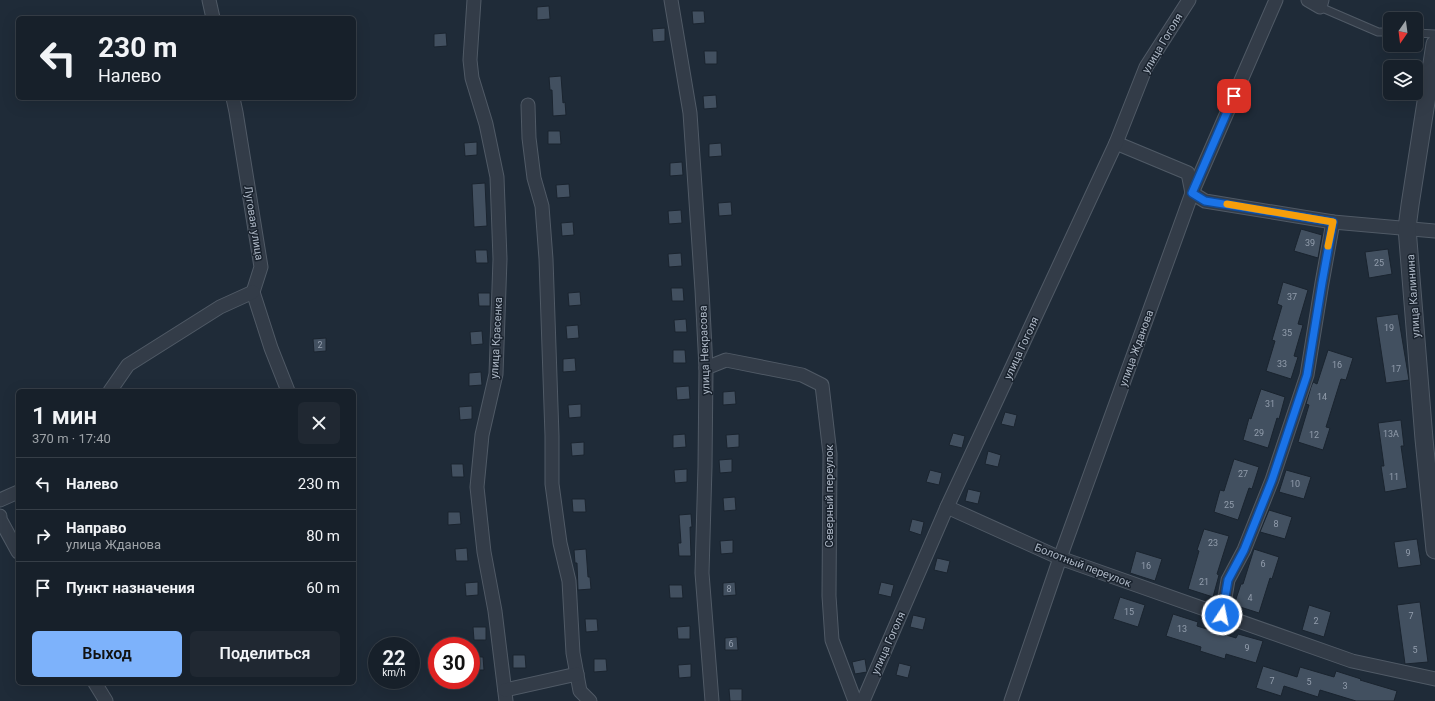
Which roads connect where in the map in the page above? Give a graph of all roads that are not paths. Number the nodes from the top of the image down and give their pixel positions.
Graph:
1 (209, 0) edge
2 (474, 0) edge
3 (671, 0) edge
4 (1189, 0) edge
5 (1276, 0) edge
6 (1308, 0) edge
7 (1321, 4) edge
8 (213, 16) edge
9 (1383, 32) edge
10 (1423, 33) edge
11 (1435, 34) edge
12 (1435, 44) edge
13 (233, 100) edge
14 (528, 105) dead end
15 (1116, 143) junction
16 (1192, 193) junction
17 (1333, 222) junction
18 (1408, 228) junction
19 (1435, 231) edge
20 (253, 292) junction
21 (706, 368) junction
22 (111, 389) edge
23 (287, 389) edge
24 (1430, 438) edge
25 (16, 493) edge
26 (0, 500) edge
27 (947, 507) junction
28 (0, 516) edge
29 (16, 548) edge
30 (1435, 550) edge
31 (1060, 558) junction
32 (1222, 615) junction
33 (577, 674) junction
34 (1435, 679) edge
35 (96, 685) edge
36 (506, 695) edge
37 (106, 701) edge
38 (590, 701) edge
39 (712, 701) edge
40 (855, 701) edge
41 (863, 701) edge
42 (1011, 701) edge

1 - 8 street
2 - 36 street, улица Красенка
3 - 21 street, улица Некрасова
4 - 15 street, улица Гоголя
5 - 16 street, улица Жданова
6 - 7 street
7 - 9 lane
10 - 11 lane
12 - 18 street, улица Калинина
13 - 20 street, Луговая улица
14 - 33 street
15 - 16 street
15 - 27 street, улица Гоголя
16 - 17 street
16 - 31 street, улица Жданова
17 - 18 street
17 - 32 street
18 - 19 street
18 - 24 street, улица Калинина
20 - 22 street
20 - 23 street
21 - 39 street, улица Некрасова
21 - 40 street, Северный переулок
24 - 30 street, улица Калинина
25 - 26 street
27 - 31 street, Болотный переулок
27 - 41 street, улица Гоголя
28 - 29 street
31 - 32 street, Болотный переулок
31 - 42 street, улица Жданова
32 - 34 street, Болотный переулок
33 - 36 street
33 - 38 street
35 - 37 street

